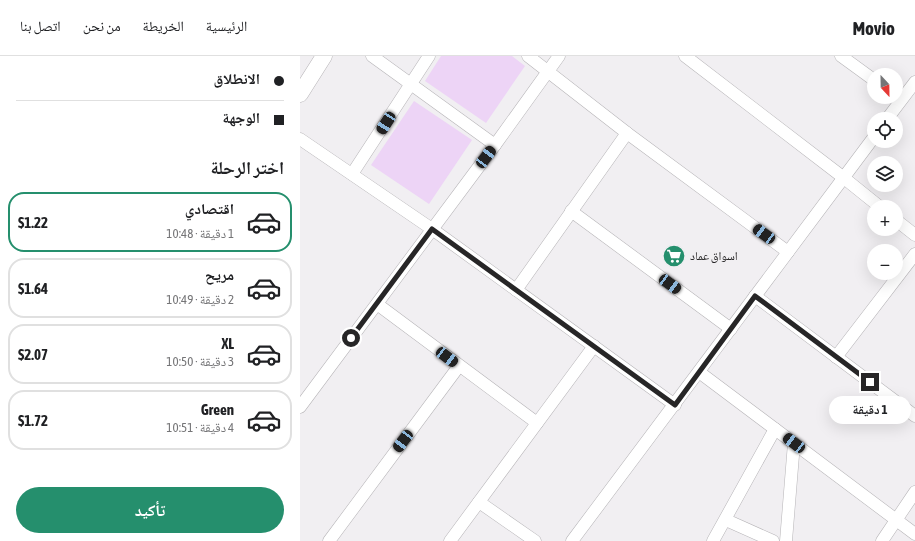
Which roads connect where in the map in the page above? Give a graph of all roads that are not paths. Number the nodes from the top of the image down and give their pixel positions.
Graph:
1 (324, 56) edge
2 (372, 56) edge
3 (429, 56) edge
4 (528, 56) edge
5 (559, 56) edge
6 (684, 56) edge
7 (841, 56) edge
8 (548, 70) junction
9 (867, 75) edge
10 (915, 82) edge
11 (411, 84) junction
12 (300, 94) edge
13 (903, 94) edge
14 (627, 133) junction
15 (300, 139) edge
16 (495, 145) junction
17 (867, 147) edge
18 (352, 174) junction
19 (844, 178) junction
20 (871, 200) edge
21 (572, 211) junction
22 (903, 226) edge
23 (432, 229) junction
24 (915, 235) edge
25 (788, 252) junction
26 (915, 254) edge
27 (516, 290) junction
28 (755, 296) junction
29 (376, 304) junction
30 (731, 328) junction
31 (594, 346) junction
32 (836, 357) junction
33 (459, 366) junction
34 (699, 372) junction
35 (675, 405) junction
36 (300, 407) edge
37 (915, 416) edge
38 (537, 423) junction
39 (775, 429) junction
40 (794, 443) junction
41 (915, 492) edge
42 (479, 502) junction
43 (726, 520) junction
44 (896, 520) junction
45 (915, 534) edge
46 (329, 541) edge
47 (450, 541) edge
48 (535, 541) edge
49 (572, 541) edge
50 (713, 541) edge
51 (773, 541) edge
52 (786, 541) edge
53 (882, 541) edge

1 - 12 street
2 - 11 street
3 - 11 street
4 - 8 street
5 - 8 street
6 - 19 street
7 - 9 street
8 - 14 street
8 - 16 street
10 - 13 street
11 - 16 street
11 - 18 street
14 - 21 street
14 - 25 street
15 - 18 street
16 - 23 street
17 - 19 street
18 - 23 street
19 - 20 street
19 - 25 street
21 - 27 street
21 - 30 street
22 - 24 street
23 - 27 street
23 - 29 street
25 - 28 street
26 - 32 street
27 - 31 street
28 - 30 street
28 - 32 street
29 - 33 street
29 - 36 street
30 - 34 street
31 - 35 street
31 - 38 street
32 - 37 street
33 - 38 street
33 - 46 street
34 - 35 street
34 - 39 street
35 - 49 street
38 - 42 street
39 - 40 street
39 - 43 street
40 - 44 street
40 - 52 street
41 - 44 street
42 - 47 street
42 - 48 street
43 - 50 street
43 - 51 street
44 - 45 street
44 - 53 street

